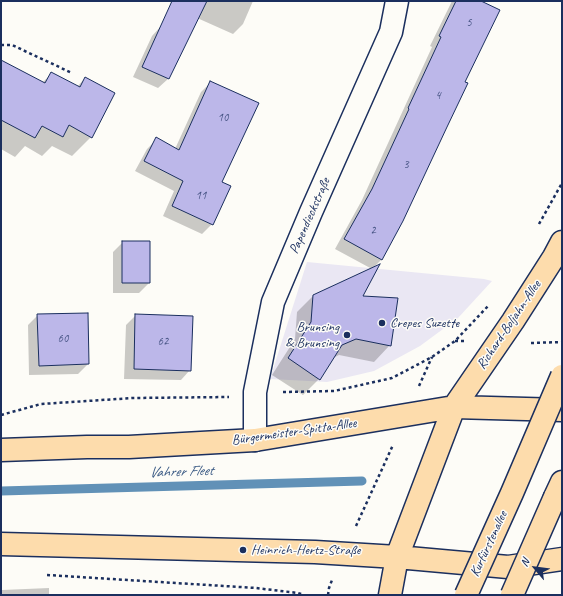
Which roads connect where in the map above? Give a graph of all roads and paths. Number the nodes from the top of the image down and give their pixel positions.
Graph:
1 (397, 1) edge
2 (1, 45) edge
3 (72, 73) dead end
4 (562, 183) edge
5 (537, 228) dead end
6 (562, 242) edge
7 (493, 298) dead end
8 (562, 376) edge
9 (255, 392) junction
10 (454, 407) junction
11 (562, 410) edge
12 (406, 414) junction
13 (1, 415) edge
14 (255, 440) junction
15 (1, 450) edge
16 (559, 489) edge
17 (1, 544) edge
18 (344, 554) junction
19 (397, 557) junction
20 (562, 559) edge
21 (47, 574) dead end
22 (304, 595) edge
23 (390, 595) edge
24 (466, 595) edge
25 (512, 595) edge

1 - 9 street, Papendieckstraße
2 - 3 path
4 - 5 path
6 - 10 main road, Richard-Boljahn-Allee
7 - 9 path
8 - 24 main road, Kurfürstenallee, bridge
9 - 13 path
9 - 14 street, Papendieckstraße
10 - 11 main road, Bürgermeister-Spitta-Allee
10 - 12 main road, Bürgermeister-Spitta-Allee
10 - 19 main road, Richard-Boljahn-Allee
12 - 14 main road, Bürgermeister-Spitta-Allee
12 - 18 path
14 - 15 main road, Bürgermeister-Spitta-Allee
16 - 25 main road, bridge
17 - 18 main road
18 - 19 main road
19 - 20 main road
19 - 23 main road
21 - 22 path

